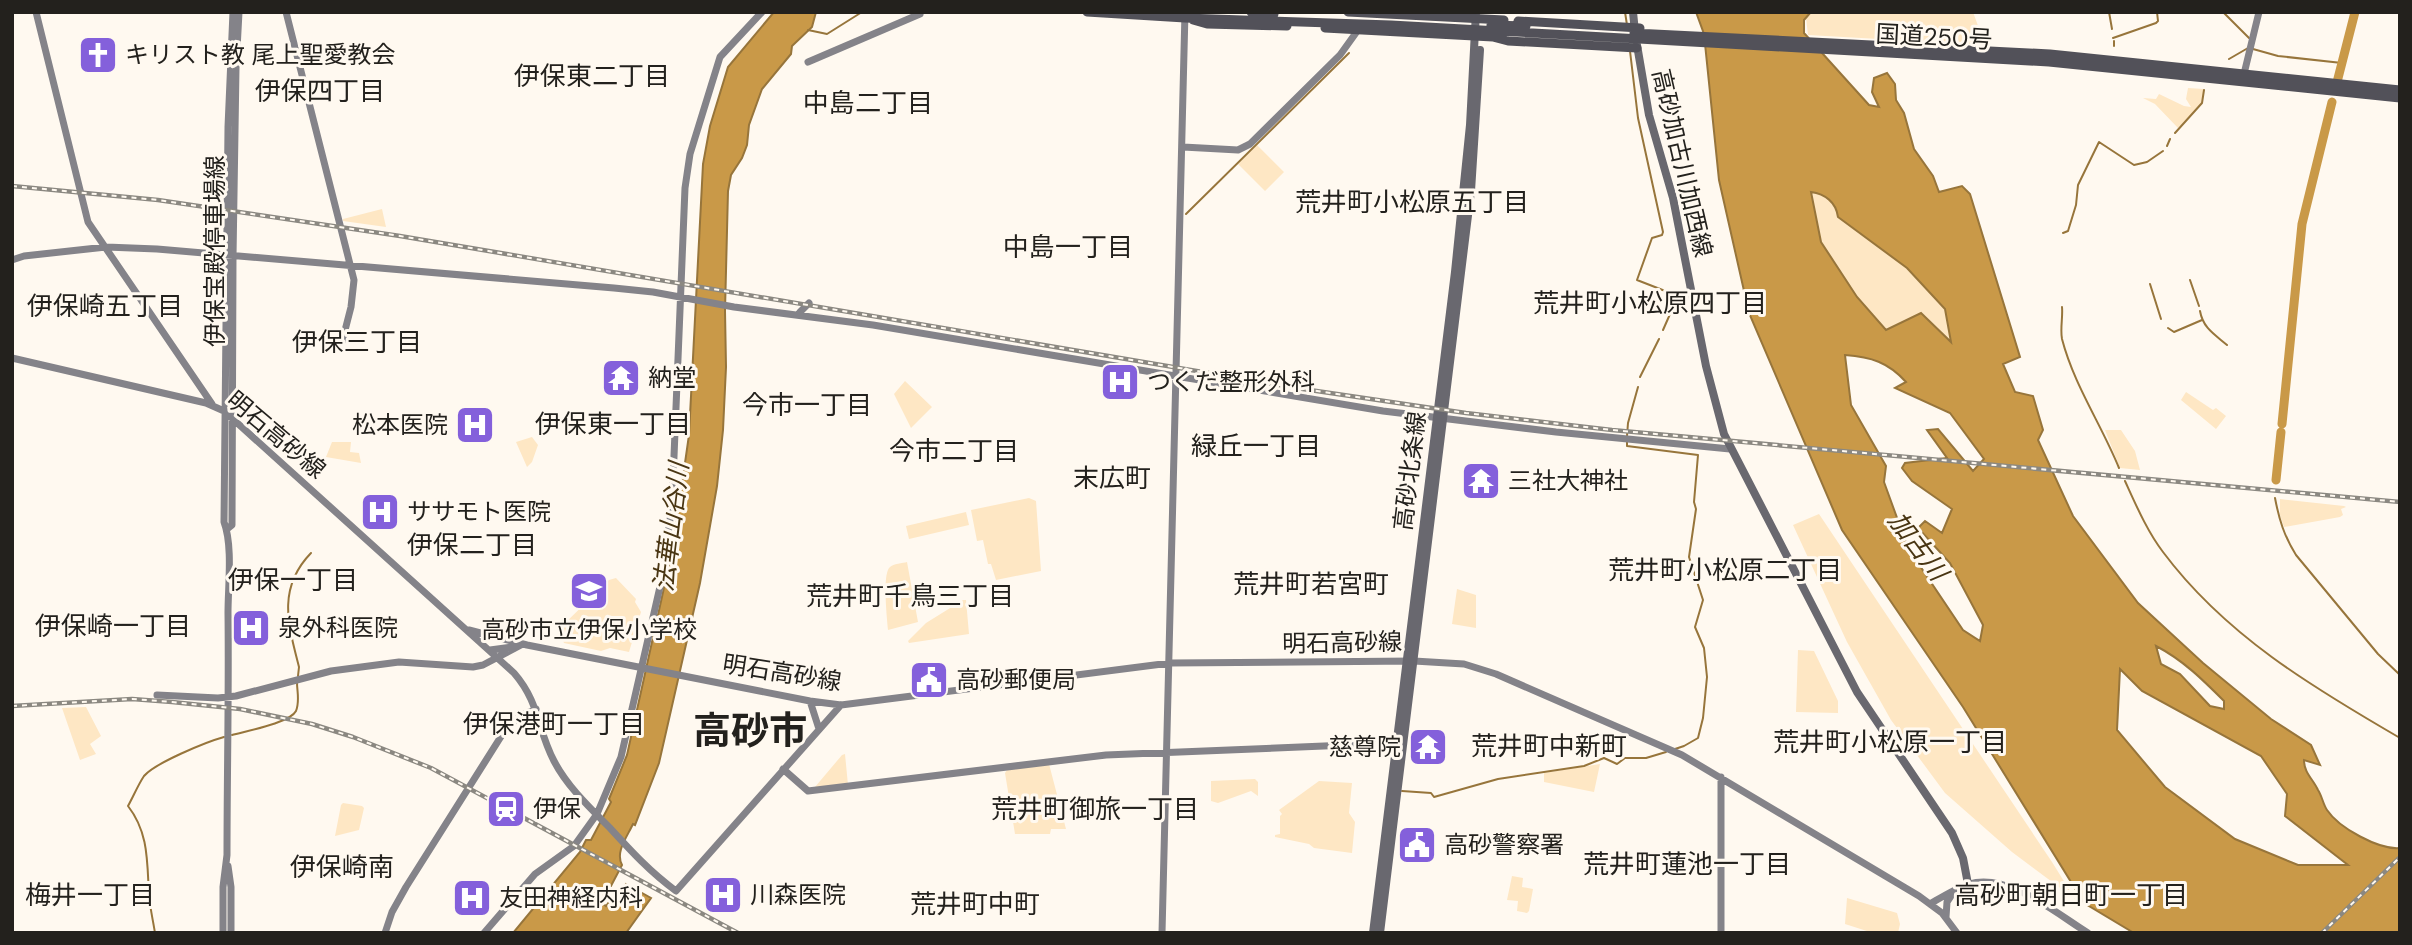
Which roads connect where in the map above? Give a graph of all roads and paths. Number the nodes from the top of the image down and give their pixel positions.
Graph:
1 (36, 12) edge
2 (233, 12) edge
3 (239, 12) edge
4 (286, 12) edge
5 (762, 12) edge
6 (1087, 12) edge
7 (1251, 12) edge
8 (1348, 12) edge
9 (2259, 12) edge
10 (920, 14) edge
11 (1185, 15) edge
12 (1481, 16) edge
13 (1633, 17) edge
14 (1320, 19) junction
15 (1358, 30) junction
16 (1683, 34) junction
17 (1481, 36) junction
18 (1673, 42) junction
19 (1637, 48) junction
20 (2110, 54) dead end
21 (2049, 58) junction
22 (808, 62) dead end
23 (2198, 72) junction
24 (2112, 74) dead end
25 (2243, 77) junction
26 (2336, 87) junction
27 (2400, 90) edge
28 (2400, 98) edge
29 (1182, 147) junction
30 (106, 247) junction
31 (230, 256) junction
32 (12, 260) edge
33 (351, 266) junction
34 (681, 298) junction
35 (809, 303) dead end
36 (800, 312) dead end
37 (342, 342) dead end
38 (12, 358) edge
39 (1175, 376) junction
40 (212, 405) junction
41 (224, 411) junction
42 (233, 418) junction
43 (1441, 419) junction
44 (1730, 449) junction
45 (227, 529) junction
46 (468, 630) junction
47 (527, 645) junction
48 (515, 647) junction
49 (490, 650) junction
50 (497, 657) junction
51 (1410, 661) junction
52 (1170, 663) junction
53 (643, 668) junction
54 (157, 695) dead end
55 (810, 701) junction
56 (841, 705) junction
57 (536, 709) junction
58 (819, 729) junction
59 (1396, 743) junction
60 (1168, 753) junction
61 (783, 769) junction
62 (1721, 776) junction
63 (597, 814) junction
64 (227, 855) junction
65 (1968, 884) junction
66 (1954, 892) junction
67 (1930, 904) junction
68 (1947, 919) junction
69 (223, 933) edge
70 (231, 933) edge
71 (385, 933) edge
72 (484, 933) edge
73 (1162, 933) edge
74 (1373, 933) edge
75 (1380, 933) edge
76 (1721, 933) edge
77 (1957, 933) edge
78 (2088, 933) edge

1 - 30 street
2 - 31 street, 伊保宝殿停車場線
3 - 31 street, 伊保宝殿停車場線
4 - 33 street
5 - 34 street
6 - 11 highway, 国道250号
7 - 14 highway, 国道250号
8 - 12 highway
9 - 25 street
10 - 22 street
11 - 14 highway, 国道250号
11 - 15 highway
11 - 29 street
12 - 13 highway
12 - 16 highway
12 - 17 main road, 高砂北条線
13 - 19 main road, 高砂加古川加西線
14 - 16 highway, 国道250号
14 - 18 highway, 国道250号
15 - 17 highway
15 - 29 street
16 - 21 highway, 国道250号
17 - 18 highway
17 - 19 highway
17 - 43 main road, 高砂北条線
18 - 21 highway, 国道250号
19 - 44 main road, 高砂加古川加西線
20 - 23 highway
21 - 23 highway, 国道250号
23 - 24 highway
23 - 25 highway, 国道250号
25 - 26 highway, 国道250号
26 - 27 highway, 国道250号
26 - 28 highway, 国道250号
29 - 39 street
30 - 31 street
30 - 32 street
30 - 40 street
31 - 33 street
31 - 41 street, 伊保宝殿停車場線
31 - 42 street, 伊保宝殿停車場線
33 - 34 street
33 - 37 street
34 - 39 street
34 - 53 street
35 - 36 street
38 - 40 street, 明石高砂線
39 - 43 street
39 - 52 street
40 - 41 street, 明石高砂線
41 - 42 street, 明石高砂線
41 - 45 street, 伊保宝殿停車場線
42 - 45 street, 伊保宝殿停車場線
42 - 46 street, 明石高砂線
43 - 44 street
43 - 51 main road, 高砂北条線
44 - 65 main road, 高砂加古川加西線
45 - 64 street, 伊保宝殿停車場線
46 - 47 street, 明石高砂線
46 - 49 street, 明石高砂線
47 - 48 street, 明石高砂線
47 - 53 street, 明石高砂線
48 - 49 street, 明石高砂線
48 - 50 street, 明石高砂線
49 - 50 street, 明石高砂線
50 - 54 street
50 - 57 street
51 - 52 street, 明石高砂線
51 - 59 main road, 高砂北条線
51 - 62 street, 明石高砂線
51 - 75 main road, 高砂北条線
52 - 56 street, 明石高砂線
52 - 60 street
53 - 55 street, 明石高砂線
53 - 63 street
55 - 56 street, 明石高砂線
55 - 58 street
56 - 58 street
57 - 63 street
57 - 71 street
58 - 61 street
59 - 60 street
59 - 74 main road, 高砂北条線
60 - 61 street
60 - 73 street
61 - 63 street
62 - 67 street, 明石高砂線
62 - 76 street
63 - 72 street
64 - 69 street, 伊保宝殿停車場線
64 - 70 street, 伊保宝殿停車場線
65 - 66 street
65 - 78 street
66 - 67 street
66 - 68 street
67 - 68 street, 明石高砂線
68 - 77 street, 明石高砂線

